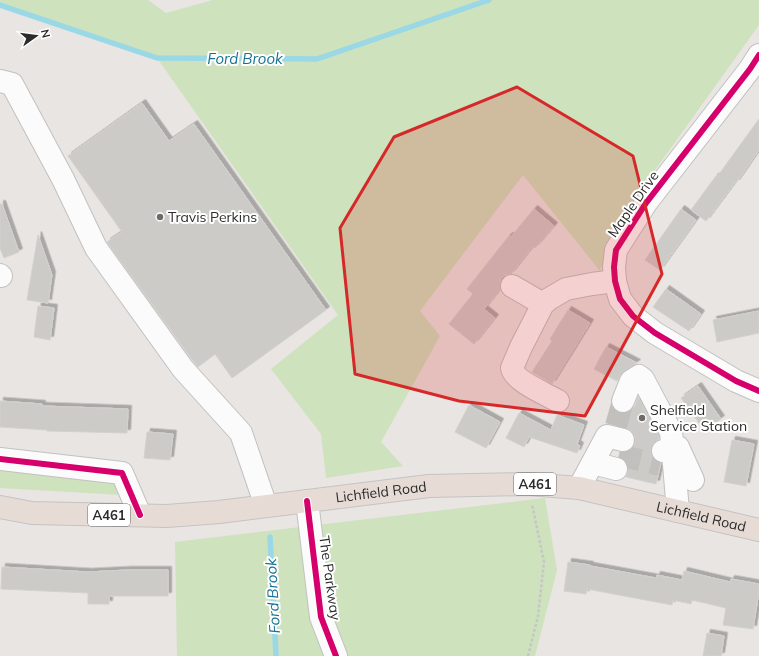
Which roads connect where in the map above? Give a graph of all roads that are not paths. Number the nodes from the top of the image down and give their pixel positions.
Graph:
1 (759, 55) edge
2 (0, 81) edge
3 (615, 281) junction
4 (512, 286) dead end
5 (543, 304) junction
6 (759, 391) edge
7 (558, 400) dead end
8 (623, 401) tunnel mouth
9 (611, 448) tunnel mouth
10 (0, 459) edge
11 (579, 488) junction
12 (307, 501) junction
13 (266, 506) junction
14 (0, 507) edge
15 (678, 511) junction
16 (140, 515) junction
17 (759, 530) edge
18 (336, 656) edge

1 - 3 street, Maple Drive
2 - 13 street
3 - 5 street
3 - 6 street, Maple Drive
4 - 5 street
5 - 7 street
8 - 15 street
9 - 11 street
10 - 16 street
11 - 12 highway, Lichfield Road / A461
11 - 15 highway, Lichfield Road / A461
12 - 13 highway, Lichfield Road / A461
12 - 18 street, The Parkway
13 - 16 highway, Lichfield Road / A461
14 - 16 highway, Lichfield Road / A461
15 - 17 highway, Lichfield Road / A461

